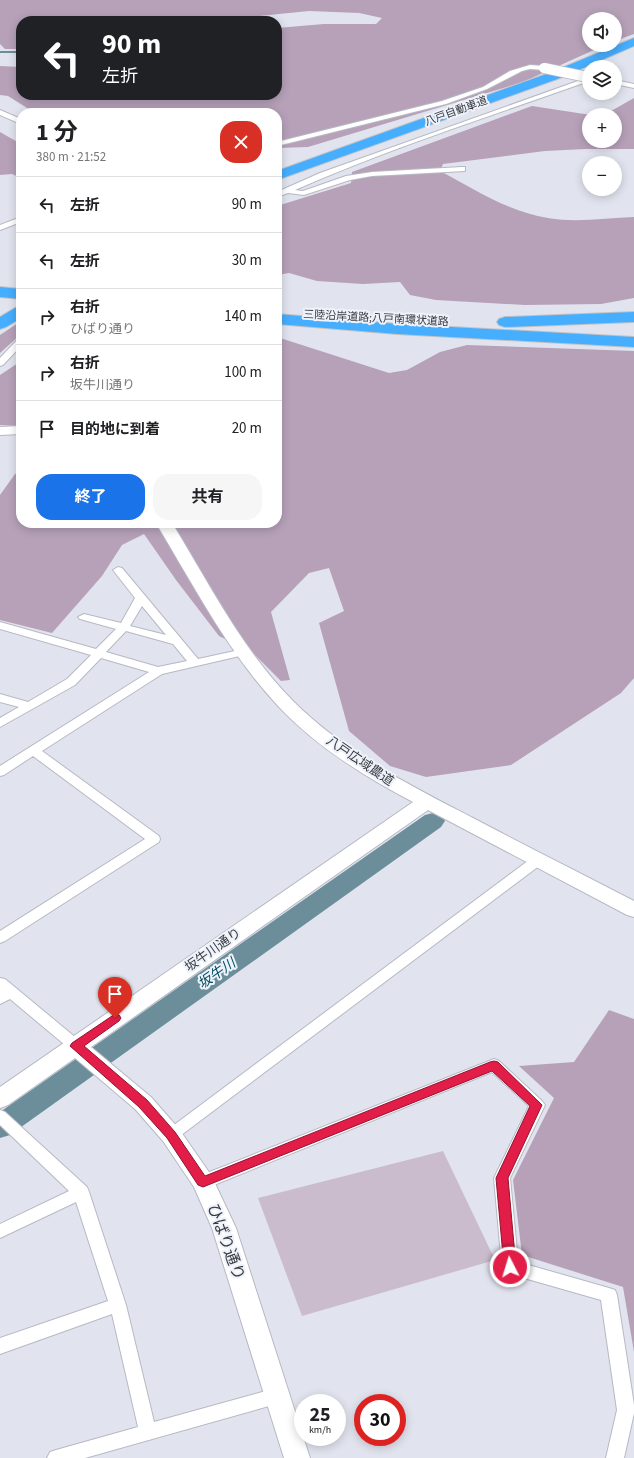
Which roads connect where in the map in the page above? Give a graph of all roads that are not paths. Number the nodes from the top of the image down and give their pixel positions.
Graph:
1 (634, 42) edge
2 (634, 48) edge
3 (612, 60) edge
4 (544, 68) joint
5 (582, 72) edge
6 (582, 76) edge
7 (622, 83) edge
8 (634, 86) edge
9 (0, 112) edge
10 (16, 120) edge
11 (282, 143) edge
12 (462, 169) dead end
13 (282, 174) edge
14 (282, 186) edge
15 (16, 222) edge
16 (0, 228) edge
17 (14, 295) edge
18 (634, 309) edge
19 (282, 312) edge
20 (0, 314) edge
21 (16, 314) edge
22 (634, 317) edge
23 (282, 319) edge
24 (0, 324) edge
25 (469, 327) junction
26 (634, 337) edge
27 (634, 342) edge
28 (16, 346) edge
29 (0, 363) edge
30 (16, 430) edge
31 (0, 431) edge
32 (167, 528) edge
33 (118, 570) dead end
34 (141, 598) junction
35 (84, 617) dead end
36 (0, 625) edge
37 (124, 627) junction
38 (176, 641) junction
39 (244, 652) junction
40 (99, 654) junction
41 (195, 663) junction
42 (158, 671) junction
43 (0, 698) edge
44 (29, 706) junction
45 (0, 723) edge
46 (34, 751) junction
47 (0, 772) edge
48 (426, 802) junction
49 (538, 860) junction
50 (634, 910) edge
51 (0, 938) edge
52 (4, 991) edge
53 (80, 1049) junction
54 (0, 1099) edge
55 (0, 1116) edge
56 (171, 1135) junction
57 (203, 1182) junction
58 (81, 1192) junction
59 (0, 1231) edge
60 (118, 1305) junction
61 (0, 1346) edge
62 (277, 1396) junction
63 (148, 1432) junction
64 (56, 1458) edge
65 (297, 1458) edge
66 (615, 1458) edge

1 - 13 highway, 八戸自動車道
2 - 3 highway, 八戸自動車道
4 - 5 street, bridge
4 - 11 street
6 - 14 highway, 八戸自動車道
7 - 8 street
9 - 10 street
12 - 14 street
15 - 16 street
17 - 20 highway
18 - 25 highway
19 - 25 highway, 三陸沿岸道路;八戸南環状道路
21 - 24 highway
22 - 25 highway
23 - 25 highway, 三陸沿岸道路;八戸南環状道路
25 - 26 highway
25 - 27 highway
28 - 29 street
30 - 31 street
32 - 39 street, 八戸広域農道
33 - 34 street
34 - 37 street
34 - 38 street
35 - 37 street
36 - 40 street
37 - 38 street
37 - 40 street
38 - 41 street
39 - 41 street
39 - 48 street, 八戸広域農道
40 - 42 street
40 - 44 street
41 - 42 street
42 - 46 street
43 - 44 street
44 - 45 street
46 - 47 street
46 - 51 street
48 - 49 street, 八戸広域農道
48 - 53 street, 坂牛川通り
49 - 50 street, 八戸広域農道
49 - 56 street
52 - 53 street
53 - 54 street, 坂牛川通り
53 - 56 street, ひばり通り
55 - 58 street
56 - 57 street, ひばり通り
57 - 62 street, ひばり通り
57 - 66 street
58 - 59 street
58 - 60 street
60 - 61 street
60 - 63 street
62 - 63 street
62 - 65 street, ひばり通り
63 - 64 street

